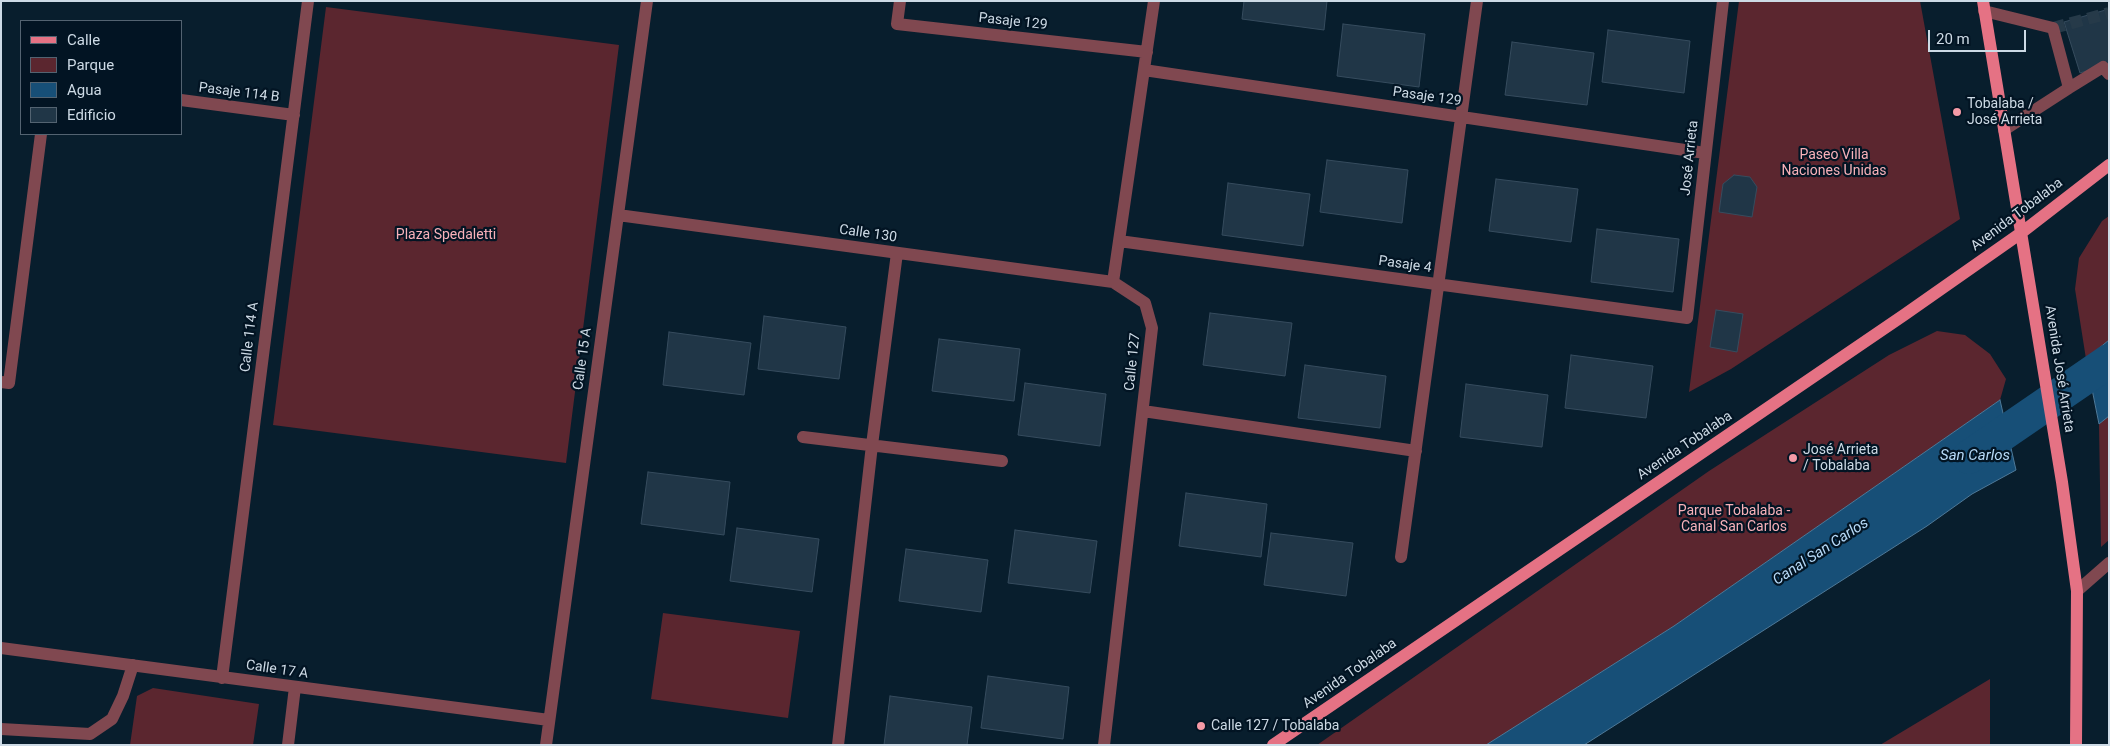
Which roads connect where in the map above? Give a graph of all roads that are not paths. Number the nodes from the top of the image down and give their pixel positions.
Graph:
1 (308, 1) edge
2 (647, 1) edge
3 (900, 1) edge
4 (1154, 1) edge
5 (1477, 1) edge
6 (1722, 1) edge
7 (1984, 6) edge
8 (1147, 52) junction
9 (1144, 70) junction
10 (2106, 70) edge
11 (2069, 88) junction
12 (182, 100) edge
13 (294, 115) junction
14 (1461, 117) junction
15 (2004, 130) junction
16 (41, 135) edge
17 (1705, 153) junction
18 (2109, 165) edge
19 (618, 215) junction
20 (2021, 233) junction
21 (1119, 241) junction
22 (897, 253) junction
23 (1113, 282) junction
24 (1438, 285) junction
25 (1687, 318) joint
26 (1, 382) edge
27 (1143, 411) junction
28 (803, 436) dead end
29 (872, 445) junction
30 (1416, 451) junction
31 (1002, 461) dead end
32 (1401, 558) dead end
33 (2109, 563) edge
34 (2077, 591) junction
35 (1, 648) edge
36 (133, 665) junction
37 (222, 678) junction
38 (295, 687) junction
39 (549, 720) junction
40 (1, 730) edge
41 (288, 745) edge
42 (546, 745) edge
43 (838, 745) edge
44 (1104, 745) edge
45 (1273, 745) edge
46 (2076, 745) edge

1 - 13 street, Calle 114 A
2 - 19 street, Calle 15 A
3 - 8 street, Pasaje 129
4 - 8 street
5 - 14 street
6 - 17 street, José Arrieta
7 - 11 street
7 - 15 main road, Avenida José Arrieta
8 - 9 street
9 - 14 street, Pasaje 129
9 - 21 street
10 - 11 street
11 - 15 street
12 - 13 street, Pasaje 114 B
13 - 37 street, Calle 114 A
14 - 17 street, Pasaje 129
14 - 24 street
15 - 20 main road, Avenida José Arrieta
16 - 26 street
17 - 25 street, José Arrieta
18 - 20 main road, Avenida Tobalaba
19 - 22 street, Calle 130
19 - 39 street, Calle 15 A
20 - 34 main road, Avenida José Arrieta
20 - 45 main road, Avenida Tobalaba
21 - 23 street
21 - 24 street, Pasaje 4
22 - 23 street, Calle 130
22 - 29 street
23 - 27 street, Calle 127
24 - 25 street, Pasaje 4
24 - 30 street
27 - 30 street
27 - 44 street, Calle 127
28 - 29 street
29 - 31 street
29 - 43 street
30 - 32 street
33 - 34 street
34 - 46 main road, Avenida José Arrieta
35 - 36 street, Calle 17 A
36 - 37 street, Calle 17 A
36 - 40 street
37 - 38 street, Calle 17 A
38 - 39 street, Calle 17 A
38 - 41 street
39 - 42 street, Calle 15 A

